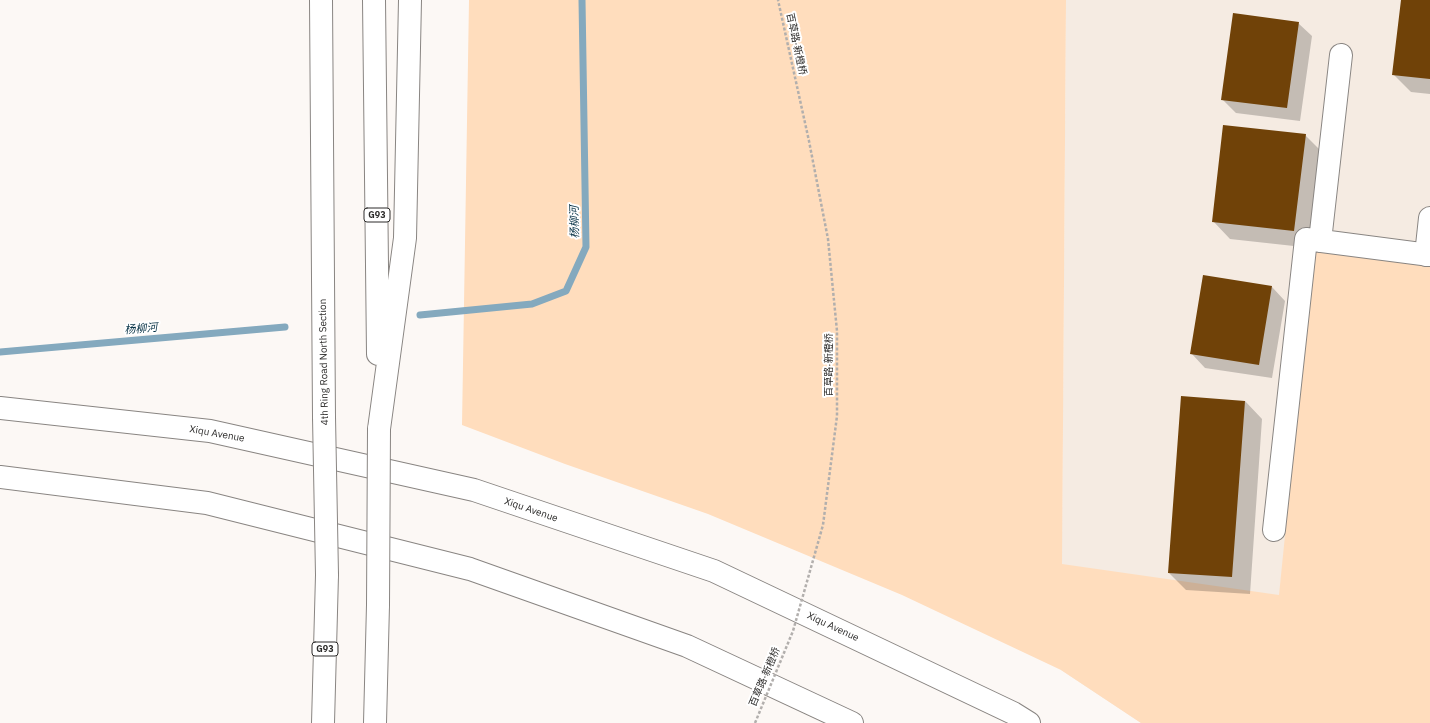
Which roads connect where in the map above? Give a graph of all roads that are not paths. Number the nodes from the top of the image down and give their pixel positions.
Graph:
1 (321, 0) edge
2 (374, 0) edge
3 (410, 0) edge
4 (1341, 55) dead end
5 (1430, 218) edge
6 (1320, 241) junction
7 (1428, 255) edge
8 (0, 408) edge
9 (379, 429) junction
10 (0, 477) edge
11 (1274, 530) dead end
12 (323, 723) edge
13 (375, 723) edge
14 (852, 723) edge
15 (1029, 723) edge

1 - 12 main road, 4th Ring Road North Section / G93, bridge
2 - 9 main road, G93
3 - 9 main road
4 - 6 main road
5 - 7 main road
6 - 7 main road
6 - 11 main road
8 - 15 main road, Xiqu Avenue
9 - 13 main road, G93, bridge
10 - 14 main road

